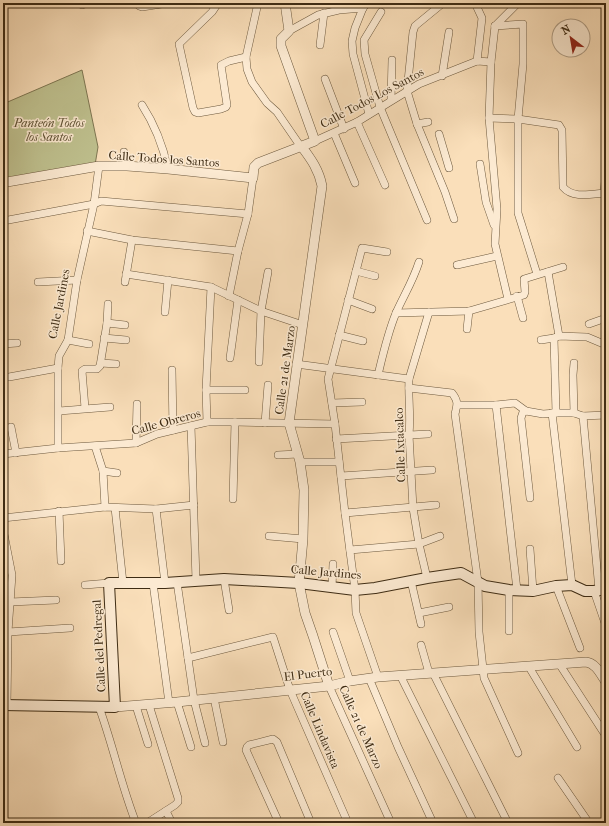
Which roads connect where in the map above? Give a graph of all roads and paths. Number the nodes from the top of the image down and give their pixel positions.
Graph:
1 (138, 3) edge
2 (168, 3) edge
3 (218, 3) edge
4 (258, 3) edge
5 (285, 3) edge
6 (444, 3) edge
7 (475, 3) edge
8 (518, 3) edge
9 (365, 6) edge
10 (324, 12) junction
11 (381, 12) dead end
12 (495, 26) junction
13 (289, 31) junction
14 (449, 32) dead end
15 (320, 45) dead end
16 (246, 57) junction
17 (392, 60) dead end
18 (477, 61) junction
19 (491, 62) junction
20 (442, 76) junction
21 (325, 79) dead end
22 (407, 91) junction
23 (3, 96) edge
24 (391, 100) junction
25 (3, 104) edge
26 (142, 105) dead end
27 (380, 107) junction
28 (369, 114) junction
29 (489, 118) junction
30 (518, 119) junction
31 (357, 122) junction
32 (428, 122) dead end
33 (417, 124) junction
34 (344, 129) junction
35 (334, 133) junction
36 (439, 134) dead end
37 (315, 141) junction
38 (301, 147) junction
39 (443, 151) junction
40 (124, 152) dead end
41 (429, 154) junction
42 (480, 164) dead end
43 (99, 166) junction
44 (127, 166) junction
45 (449, 168) dead end
46 (168, 169) junction
47 (606, 171) edge
48 (253, 178) junction
49 (3, 181) edge
50 (354, 183) dead end
51 (385, 185) dead end
52 (605, 193) edge
53 (94, 204) junction
54 (248, 214) junction
55 (454, 219) dead end
56 (427, 220) dead end
57 (3, 221) edge
58 (495, 229) junction
59 (87, 230) junction
60 (132, 240) junction
61 (238, 251) junction
62 (387, 252) dead end
63 (497, 256) junction
64 (419, 262) dead end
65 (457, 265) dead end
66 (563, 267) dead end
67 (356, 271) junction
68 (268, 272) dead end
69 (548, 272) junction
70 (126, 274) junction
71 (537, 274) junction
72 (375, 276) dead end
73 (77, 280) junction
74 (168, 280) junction
75 (38, 282) dead end
76 (125, 282) dead end
77 (211, 287) junction
78 (229, 296) junction
79 (517, 296) junction
80 (508, 299) junction
81 (238, 300) junction
82 (348, 300) junction
83 (108, 304) dead end
84 (372, 309) dead end
85 (261, 311) junction
86 (469, 311) junction
87 (165, 312) dead end
88 (429, 312) junction
89 (396, 313) junction
90 (523, 318) dead end
91 (606, 318) edge
92 (107, 323) junction
93 (589, 324) dead end
94 (125, 325) dead end
95 (304, 325) junction
96 (467, 329) dead end
97 (339, 335) junction
98 (557, 337) junction
99 (104, 338) junction
100 (68, 340) junction
101 (126, 340) dead end
102 (541, 340) dead end
103 (363, 341) dead end
104 (17, 343) dead end
105 (3, 344) edge
106 (89, 344) dead end
107 (606, 345) edge
108 (230, 358) dead end
109 (259, 362) dead end
110 (574, 363) dead end
111 (101, 364) junction
112 (116, 364) dead end
113 (296, 364) junction
114 (58, 368) junction
115 (330, 369) junction
116 (172, 370) dead end
117 (378, 375) junction
118 (9, 377) dead end
119 (409, 378) junction
120 (268, 385) dead end
121 (409, 388) junction
122 (206, 390) junction
123 (245, 390) dead end
124 (362, 402) dead end
125 (332, 403) junction
126 (137, 404) dead end
127 (458, 405) junction
128 (496, 405) junction
129 (110, 407) dead end
130 (85, 408) junction
131 (59, 411) junction
132 (526, 411) junction
133 (554, 413) junction
134 (574, 413) junction
135 (583, 416) junction
136 (606, 416) edge
137 (207, 422) junction
138 (235, 422) junction
139 (265, 423) junction
140 (289, 423) junction
141 (335, 424) junction
142 (11, 426) dead end
143 (191, 426) junction
144 (173, 430) junction
145 (428, 434) dead end
146 (409, 435) junction
147 (336, 439) junction
148 (136, 443) junction
149 (95, 446) junction
150 (58, 448) junction
151 (3, 453) edge
152 (16, 453) junction
153 (278, 455) dead end
154 (300, 458) junction
155 (340, 462) junction
156 (432, 470) dead end
157 (103, 471) junction
158 (117, 472) dead end
159 (411, 472) junction
160 (341, 476) junction
161 (530, 498) dead end
162 (233, 499) dead end
163 (194, 505) junction
164 (436, 505) dead end
165 (105, 507) junction
166 (115, 508) junction
167 (413, 508) junction
168 (156, 509) junction
169 (59, 512) junction
170 (345, 513) junction
171 (3, 518) edge
172 (3, 529) edge
173 (269, 536) dead end
174 (440, 536) dead end
175 (303, 539) junction
176 (419, 544) junction
177 (530, 549) dead end
178 (350, 550) junction
179 (61, 561) dead end
180 (333, 564) dead end
181 (427, 578) junction
182 (224, 579) junction
183 (196, 580) junction
184 (411, 581) junction
185 (177, 582) junction
186 (478, 582) junction
187 (109, 583) junction
188 (123, 583) junction
189 (153, 583) junction
190 (165, 583) junction
191 (299, 583) junction
192 (572, 584) junction
193 (85, 585) dead end
194 (556, 586) junction
195 (332, 587) junction
196 (355, 590) junction
197 (513, 590) junction
198 (600, 590) edge
199 (533, 591) junction
200 (56, 600) dead end
201 (10, 602) junction
202 (448, 607) dead end
203 (229, 610) dead end
204 (419, 613) junction
205 (421, 624) dead end
206 (606, 626) edge
207 (70, 628) dead end
208 (510, 631) dead end
209 (8, 632) junction
210 (333, 632) dead end
211 (421, 645) dead end
212 (580, 648) dead end
213 (188, 658) junction
214 (560, 665) junction
215 (529, 667) junction
216 (483, 669) junction
217 (431, 673) junction
218 (400, 677) junction
219 (374, 678) junction
220 (350, 681) junction
221 (606, 682) edge
222 (329, 686) junction
223 (290, 690) junction
224 (214, 698) junction
225 (194, 700) junction
226 (173, 702) junction
227 (5, 705) edge
228 (148, 705) junction
229 (136, 706) junction
230 (99, 707) junction
231 (115, 707) junction
232 (606, 736) edge
233 (223, 742) dead end
234 (205, 743) dead end
235 (148, 744) dead end
236 (191, 747) dead end
237 (577, 747) dead end
238 (518, 753) dead end
239 (558, 778) dead end
240 (166, 810) junction
241 (136, 823) edge
242 (147, 823) edge
243 (172, 823) edge
244 (279, 823) edge
245 (311, 823) edge
246 (348, 823) edge
247 (391, 823) edge
248 (433, 823) edge
249 (474, 823) edge
250 (508, 823) edge
251 (589, 823) edge

1 - 2 street
3 - 16 street
4 - 16 street, Calle 21 de Marzo
5 - 13 street
6 - 22 street
7 - 18 street
8 - 12 street
9 - 10 street
9 - 28 street
10 - 13 street
10 - 15 street
11 - 27 street
12 - 19 street
12 - 30 street
13 - 37 street
14 - 20 street
16 - 38 street, Calle 21 de Marzo
17 - 24 street
18 - 19 street, Calle Todos Los Santos
18 - 20 street, Calle Todos Los Santos
19 - 29 street
20 - 22 street, Calle Todos Los Santos
21 - 34 street
22 - 24 street, Calle Todos Los Santos
22 - 33 street
23 - 25 street
24 - 27 street, Calle Todos Los Santos
26 - 46 street
27 - 28 street, Calle Todos Los Santos
27 - 56 street
28 - 31 street, Calle Todos Los Santos
29 - 30 street
29 - 58 street
30 - 52 street
30 - 71 street
31 - 34 street, Calle Todos Los Santos
31 - 51 street
32 - 33 street
33 - 41 street
34 - 35 street, Calle Todos Los Santos
35 - 37 street, Calle Todos Los Santos
35 - 50 street
36 - 39 street
37 - 38 street, Calle Todos Los Santos
38 - 48 street, Calle Todos Los Santos
38 - 95 street, Calle 21 de Marzo
39 - 41 street
39 - 45 street
40 - 44 street
41 - 55 street
42 - 58 street
43 - 44 street, Calle Todos los Santos
43 - 49 street, Calle Todos los Santos
43 - 53 street, Calle Jardines
44 - 46 street, Calle Todos los Santos
46 - 48 street, Calle Todos los Santos
47 - 52 street
48 - 54 street
53 - 54 street
53 - 57 street
53 - 59 street, Calle Jardines
54 - 61 street
58 - 63 street
59 - 60 street
59 - 73 street, Calle Jardines
60 - 61 street
60 - 70 street
61 - 78 street
62 - 67 street
63 - 65 street
63 - 80 street
64 - 89 street
66 - 69 street
67 - 72 street
67 - 82 street
68 - 85 street
69 - 71 street
69 - 98 street
70 - 74 street
70 - 76 street
71 - 79 street
73 - 75 street
73 - 100 street, Calle Jardines
74 - 77 street
74 - 87 street
77 - 78 street
77 - 122 street
78 - 81 street
79 - 80 street
79 - 90 street
80 - 86 street
81 - 85 street
81 - 108 street
82 - 84 street
82 - 97 street
83 - 92 street
85 - 95 street
85 - 109 street
86 - 88 street
86 - 96 street
88 - 89 street
88 - 119 street, Calle Ixtacalco
89 - 117 street
91 - 93 street
92 - 94 street
92 - 99 street
95 - 113 street, Calle 21 de Marzo
97 - 103 street
97 - 115 street
98 - 102 street
98 - 107 street
98 - 133 street
99 - 101 street
99 - 111 street
100 - 106 street
100 - 114 street, Calle Jardines
104 - 105 street
110 - 134 street
111 - 112 street
111 - 130 street
113 - 115 street
113 - 140 street, Calle 21 de Marzo
114 - 118 street
114 - 131 street, Calle Jardines
115 - 117 street
115 - 125 street
116 - 144 street
117 - 119 street
119 - 121 street, Calle Ixtacalco
120 - 139 street
121 - 127 street
121 - 146 street, Calle Ixtacalco
122 - 123 street
122 - 137 street
124 - 125 street
125 - 141 street
126 - 148 street
127 - 128 street
127 - 186 street
128 - 132 street
128 - 197 street
129 - 130 street
130 - 131 street
131 - 150 street, Calle Jardines
132 - 133 street
132 - 161 street
133 - 134 street
133 - 192 street
134 - 135 street
135 - 136 street
135 - 198 street
137 - 138 street, Calle Obreros
137 - 143 street, Calle Obreros
138 - 139 street, Calle Obreros
138 - 162 street
139 - 140 street, Calle Obreros
140 - 141 street, Calle Obreros
140 - 154 street, Calle 21 de Marzo
141 - 147 street
142 - 152 street
143 - 144 street, Calle Obreros
143 - 163 street
144 - 148 street, Calle Obreros
145 - 146 street
146 - 147 street
146 - 159 street, Calle Ixtacalco
147 - 155 street
148 - 149 street, Calle Obreros
149 - 150 street, Calle Obreros
149 - 157 street
150 - 152 street, Calle Obreros
151 - 152 street, Calle Obreros
153 - 154 street
154 - 155 street
154 - 175 street, Calle 21 de Marzo
155 - 160 street
156 - 159 street
157 - 158 street
157 - 165 street
159 - 160 street
159 - 167 street, Calle Ixtacalco
160 - 170 street
163 - 168 street
163 - 183 street
164 - 167 street
165 - 166 street
165 - 169 street
166 - 168 street
166 - 188 street
167 - 170 street
167 - 176 street, Calle Ixtacalco
168 - 190 street
169 - 171 street
169 - 179 street
170 - 178 street
172 - 201 street
173 - 175 street
174 - 176 street
175 - 191 street, Calle 21 de Marzo
176 - 178 street
176 - 181 street, Calle Ixtacalco
177 - 199 street
178 - 196 street
180 - 195 street
181 - 184 main road, Calle Jardines
181 - 186 main road, Calle Jardines
182 - 183 main road, Calle Jardines
182 - 191 main road, Calle Jardines
182 - 203 street
183 - 185 main road, Calle Jardines
184 - 196 main road, Calle Jardines
184 - 204 street
185 - 190 main road, Calle Jardines
185 - 213 street
186 - 197 main road, Calle Jardines
186 - 216 street
187 - 188 main road, Calle Jardines
187 - 193 street, Calle Jardines
187 - 231 main road, Calle del Pedregal
188 - 189 main road, Calle Jardines
189 - 190 main road, Calle Jardines
189 - 226 street
191 - 195 main road, Calle Jardines
191 - 222 street, Calle 21 de Marzo
192 - 194 main road, Calle Jardines
192 - 198 main road, Calle Jardines
194 - 199 main road, Calle Jardines
194 - 212 street
195 - 196 main road, Calle Jardines
196 - 219 street
197 - 199 main road, Calle Jardines
197 - 208 street
198 - 206 street
200 - 201 street
201 - 209 street
202 - 204 street
204 - 205 street
207 - 209 street
209 - 227 street
210 - 220 street
211 - 217 street
213 - 223 street, Calle Lindavista
213 - 225 street
214 - 215 street, El Puerto
214 - 221 street, El Puerto
214 - 232 street
215 - 216 street, El Puerto
215 - 237 street
216 - 217 street, El Puerto
216 - 238 street
217 - 218 street, El Puerto
217 - 250 street
218 - 219 street, El Puerto
218 - 249 street
219 - 220 street, El Puerto
219 - 248 street
220 - 222 street, El Puerto
222 - 223 street, El Puerto
222 - 247 street, Calle 21 de Marzo
223 - 224 street, El Puerto
223 - 246 street, Calle Lindavista
224 - 225 street, El Puerto
224 - 233 street
225 - 226 street, El Puerto
225 - 234 street
226 - 228 street, El Puerto
226 - 236 street
227 - 230 main road, El Puerto
228 - 229 street, El Puerto
228 - 240 street
229 - 231 street, El Puerto
229 - 235 street
230 - 231 main road, El Puerto
230 - 241 street
239 - 251 street
240 - 242 street
240 - 243 street
244 - 245 street

